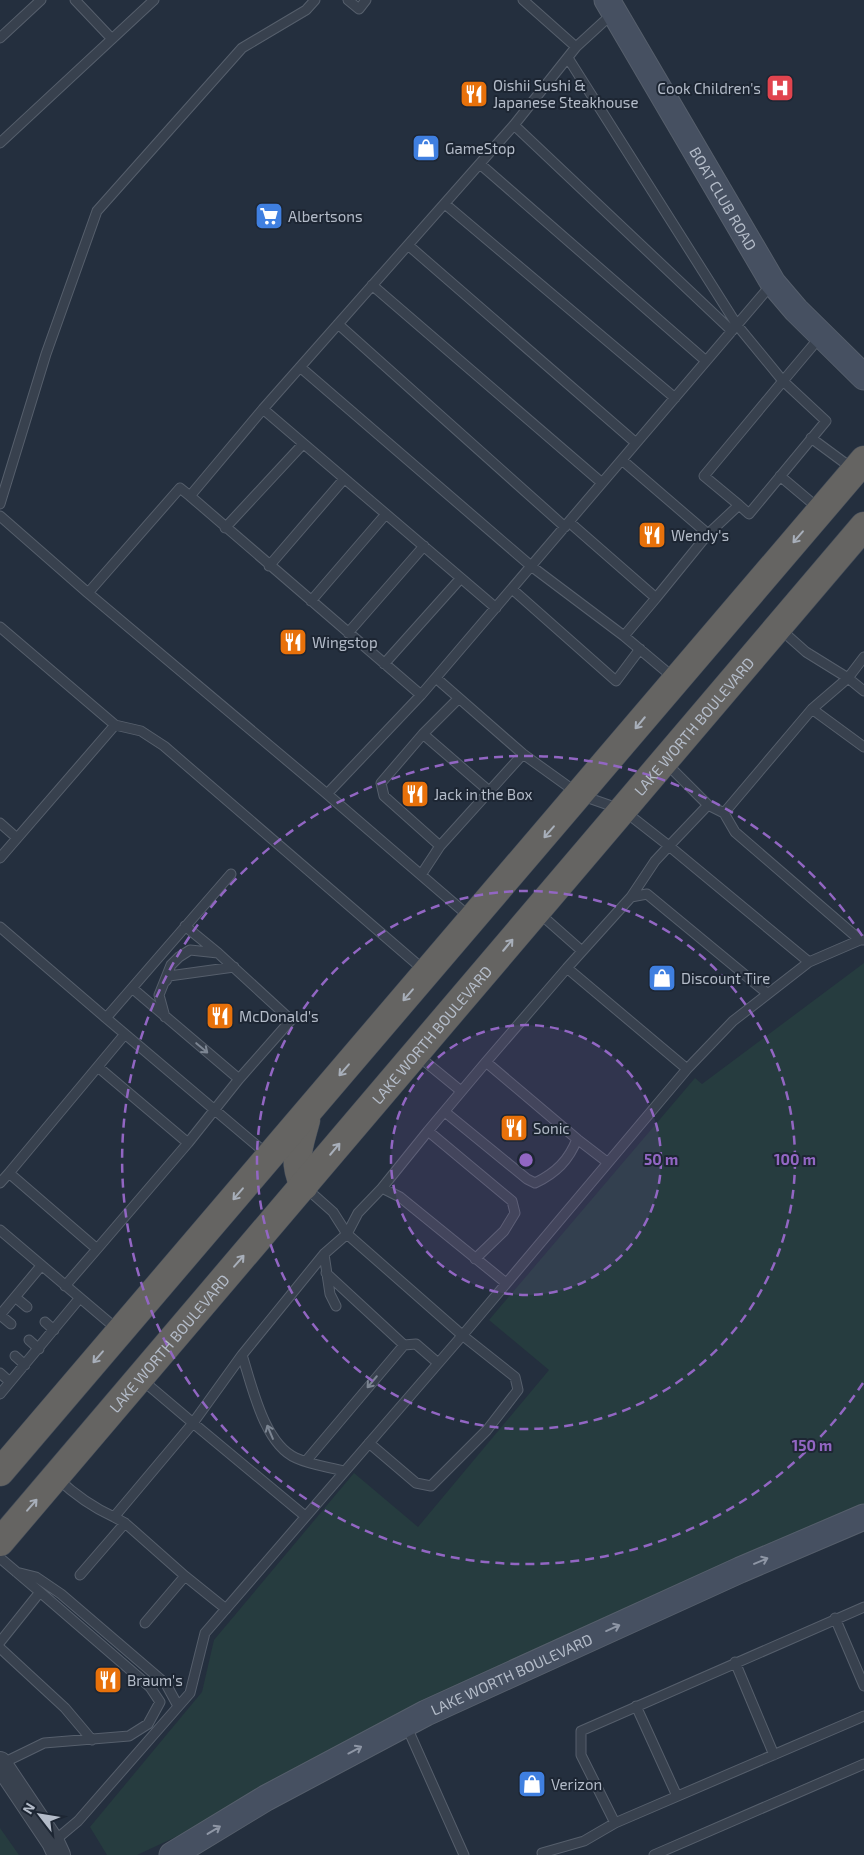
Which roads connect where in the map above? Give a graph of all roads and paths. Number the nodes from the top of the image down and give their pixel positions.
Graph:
1 (41, 0) edge
2 (75, 0) edge
3 (154, 0) edge
4 (315, 0) edge
5 (348, 0) edge
6 (366, 0) edge
7 (523, 0) edge
8 (610, 6) edge
9 (0, 38) edge
10 (112, 39) junction
11 (576, 47) junction
12 (568, 58) junction
13 (514, 124) junction
14 (0, 143) edge
15 (480, 164) junction
16 (445, 204) junction
17 (408, 244) junction
18 (773, 283) junction
19 (372, 285) junction
20 (338, 324) junction
21 (735, 328) junction
22 (821, 336) junction
23 (706, 362) junction
24 (300, 367) junction
25 (864, 377) edge
26 (783, 381) junction
27 (675, 398) junction
28 (263, 409) junction
29 (811, 438) junction
30 (636, 443) junction
31 (303, 444) junction
32 (622, 460) junction
33 (860, 465) edge
34 (780, 476) junction
35 (344, 478) junction
36 (602, 484) junction
37 (190, 496) junction
38 (0, 504) edge
39 (739, 505) junction
40 (821, 510) junction
41 (386, 514) junction
42 (0, 516) edge
43 (567, 524) junction
44 (864, 526) edge
45 (225, 528) junction
46 (708, 534) junction
47 (424, 546) junction
48 (270, 566) junction
49 (531, 566) junction
50 (461, 578) junction
51 (512, 589) junction
52 (88, 593) junction
53 (656, 598) junction
54 (311, 601) junction
55 (496, 608) junction
56 (0, 627) edge
57 (778, 627) junction
58 (348, 633) junction
59 (624, 636) junction
60 (640, 649) junction
61 (864, 657) edge
62 (384, 664) junction
63 (436, 678) junction
64 (848, 678) junction
65 (676, 680) junction
66 (864, 691) edge
67 (421, 695) junction
68 (458, 698) junction
69 (812, 709) junction
70 (115, 724) junction
71 (423, 734) junction
72 (864, 747) edge
73 (523, 754) junction
74 (665, 762) junction
75 (489, 791) junction
76 (327, 794) junction
77 (580, 795) junction
78 (708, 805) junction
79 (623, 810) junction
80 (724, 813) junction
81 (0, 823) edge
82 (17, 838) junction
83 (440, 846) junction
84 (669, 846) junction
85 (0, 858) edge
86 (231, 874) dead end
87 (421, 875) junction
88 (631, 897) junction
89 (536, 911) junction
90 (473, 920) junction
91 (185, 926) junction
92 (0, 927) edge
93 (862, 940) edge
94 (582, 951) junction
95 (218, 953) junction
96 (809, 962) junction
97 (234, 967) junction
98 (567, 968) junction
99 (427, 973) junction
100 (132, 988) junction
101 (768, 994) junction
102 (159, 995) junction
103 (165, 1017) junction
104 (106, 1018) junction
105 (125, 1034) junction
106 (416, 1054) junction
107 (486, 1062) junction
108 (98, 1067) junction
109 (687, 1069) junction
110 (239, 1079) junction
111 (461, 1091) junction
112 (214, 1109) junction
113 (308, 1112) junction
114 (445, 1112) junction
115 (428, 1132) junction
116 (577, 1139) junction
117 (188, 1144) junction
118 (270, 1157) junction
119 (607, 1162) junction
120 (8, 1173) junction
121 (0, 1183) edge
122 (304, 1186) junction
123 (382, 1188) junction
124 (276, 1219) junction
125 (0, 1230) edge
126 (347, 1234) junction
127 (97, 1249) junction
128 (324, 1254) junction
129 (475, 1259) junction
130 (42, 1266) junction
131 (326, 1273) junction
132 (506, 1283) junction
133 (65, 1286) junction
134 (15, 1297) junction
135 (79, 1298) junction
136 (336, 1306) dead end
137 (26, 1307) dead end
138 (0, 1315) edge
139 (44, 1322) dead end
140 (11, 1324) dead end
141 (54, 1330) junction
142 (120, 1332) junction
143 (462, 1335) junction
144 (29, 1340) dead end
145 (404, 1345) junction
146 (39, 1348) junction
147 (14, 1356) dead end
148 (242, 1356) junction
149 (438, 1363) junction
150 (25, 1366) junction
151 (0, 1373) edge
152 (139, 1377) junction
153 (10, 1382) junction
154 (0, 1394) edge
155 (193, 1422) junction
156 (369, 1443) junction
157 (306, 1461) junction
158 (344, 1471) junction
159 (0, 1472) edge
160 (56, 1477) junction
161 (305, 1516) junction
162 (114, 1517) junction
163 (864, 1517) edge
164 (125, 1523) junction
165 (0, 1542) edge
166 (0, 1558) edge
167 (16, 1572) junction
168 (80, 1575) dead end
169 (185, 1576) junction
170 (40, 1592) junction
171 (864, 1606) edge
172 (226, 1609) junction
173 (835, 1618) junction
174 (145, 1623) dead end
175 (0, 1642) edge
176 (0, 1648) edge
177 (735, 1662) junction
178 (864, 1686) edge
179 (178, 1706) junction
180 (636, 1706) junction
181 (864, 1716) edge
182 (406, 1723) junction
183 (92, 1740) junction
184 (774, 1755) junction
185 (0, 1764) edge
186 (864, 1764) edge
187 (677, 1796) junction
188 (615, 1823) junction
189 (56, 1848) edge
190 (172, 1855) edge
191 (464, 1855) edge
192 (543, 1855) edge
193 (654, 1855) edge

1 - 9 lane
2 - 10 lane
3 - 10 lane
4 - 38 lane
5 - 6 lane
7 - 11 lane
8 - 11 lane
8 - 18 main road, BOAT CLUB ROAD
10 - 14 lane
11 - 12 lane
12 - 13 lane
12 - 21 lane
13 - 15 lane
13 - 21 lane
15 - 16 lane
15 - 23 lane
16 - 17 lane
16 - 27 lane
17 - 19 lane
17 - 30 lane
18 - 21 lane
18 - 22 main road, BOAT CLUB ROAD
19 - 20 lane
19 - 36 lane
20 - 24 lane
20 - 43 lane
21 - 23 lane
21 - 26 lane
22 - 25 main road, BOAT CLUB ROAD
22 - 26 lane
23 - 27 lane
24 - 28 lane
24 - 49 lane
26 - 29 lane
26 - 39 lane
27 - 30 lane
28 - 31 lane
28 - 37 lane
29 - 33 lane
29 - 34 lane
30 - 32 lane
31 - 35 lane
31 - 45 lane
32 - 36 lane
32 - 46 lane
33 - 40 highway
34 - 39 lane
34 - 40 lane
35 - 41 lane
35 - 48 lane
36 - 43 lane
37 - 45 lane
37 - 52 lane
39 - 46 lane
40 -> 65 highway
41 - 47 lane
41 - 54 lane
42 - 52 lane
43 - 49 lane
43 - 53 lane
44 - 57 highway, LAKE WORTH BOULEVARD
45 - 48 lane
46 - 53 lane
47 - 50 lane
47 - 58 lane
48 - 54 lane
49 - 51 lane
49 - 59 lane
50 - 55 lane
50 - 62 lane
51 - 55 lane
51 - 60 lane
52 - 76 lane
53 - 59 lane
54 - 58 lane
55 - 63 lane
56 - 70 lane
57 - 64 lane
57 - 74 highway, LAKE WORTH BOULEVARD
58 - 62 lane
59 - 60 lane
60 - 65 lane
61 - 64 lane
62 - 67 lane
63 - 67 lane
63 - 68 lane
64 - 66 lane
64 - 69 lane
65 -> 77 highway
67 - 76 lane
68 - 71 lane
68 - 73 lane
69 - 72 lane
69 - 80 lane
70 - 82 lane
70 - 99 lane
71 - 75 lane
71 - 83 lane
73 - 75 lane
73 - 77 lane
74 - 78 lane
74 - 79 highway, LAKE WORTH BOULEVARD
75 - 83 lane
76 - 87 lane
77 - 79 lane
77 -> 90 highway
78 - 80 lane
78 - 84 lane
79 - 84 lane
79 - 89 highway, LAKE WORTH BOULEVARD
80 - 93 lane
81 - 82 lane
82 - 85 lane
83 - 87 lane
84 - 88 lane
84 - 96 lane
86 - 91 lane
87 - 90 lane
88 - 94 lane
88 - 101 lane
89 - 94 lane
106 -> 89 highway, LAKE WORTH BOULEVARD
90 - 99 highway
91 - 95 lane
91 - 100 lane
92 - 104 lane
93 - 96 lane
94 - 98 lane
95 - 97 lane
95 - 102 lane
96 - 101 lane
97 - 102 lane
97 - 110 lane
98 - 107 lane
98 - 109 lane
99 -> 113 highway
100 - 103 lane
100 - 104 lane
101 - 109 lane
102 - 103 lane
103 -> 110 lane
104 - 105 lane
105 - 108 lane
105 - 112 lane
106 - 111 lane
122 -> 106 highway, LAKE WORTH BOULEVARD
107 - 111 lane
107 - 116 lane
108 - 117 lane
108 - 120 lane
109 - 119 lane
110 - 112 lane
111 - 114 lane
112 - 117 lane
112 - 118 lane
113 - 118 highway
113 - 122 highway
114 - 115 lane
114 - 116 lane
115 - 123 lane
115 - 129 lane
116 - 119 lane
117 - 127 lane
118 - 124 highway
118 -> 142 highway
119 - 132 lane
120 - 121 lane
120 - 127 lane
122 - 124 highway, LAKE WORTH BOULEVARD
122 - 126 lane
123 - 126 lane
123 - 129 lane
152 -> 124 highway, LAKE WORTH BOULEVARD
125 - 130 lane
126 - 128 lane
126 - 143 lane
127 - 133 lane
128 - 131 lane
128 - 148 lane
129 - 132 lane
130 - 133 lane
130 - 134 lane
131 - 136 lane
131 - 145 lane
132 - 143 lane
133 - 135 lane
134 - 137 lane
134 - 138 lane
135 - 141 lane
135 - 142 lane
138 - 140 lane
139 - 141 lane
141 - 146 lane
142 -> 159 highway
143 - 149 lane
143 - 156 lane
144 - 146 lane
145 - 149 lane
145 -> 157 lane
146 - 150 lane
147 - 150 lane
148 - 155 lane
157 -> 148 lane
149 - 156 lane
150 - 153 lane
151 - 153 lane
152 - 155 lane
152 - 160 highway, LAKE WORTH BOULEVARD
153 - 154 lane
155 - 161 lane
155 - 162 lane
156 - 158 lane
157 - 158 lane
158 - 161 lane
160 - 162 lane
165 -> 160 highway, LAKE WORTH BOULEVARD
161 - 172 lane
162 - 164 lane
182 -> 163 main road, LAKE WORTH BOULEVARD
164 - 168 lane
164 - 169 lane
166 - 167 lane
167 - 170 lane
167 - 179 lane
169 - 172 lane
169 - 174 lane
170 - 175 lane
170 - 183 lane
171 - 173 lane
172 - 179 lane
173 - 177 lane
173 - 178 lane
176 - 183 lane
177 - 180 lane
177 - 184 lane
179 - 189 lane
180 - 187 lane
180 - 188 lane
181 - 184 lane
190 -> 182 main road, LAKE WORTH BOULEVARD
182 - 191 lane
183 - 185 lane
184 - 187 lane
185 - 189 street
186 - 193 lane
187 - 188 lane
188 - 192 lane

